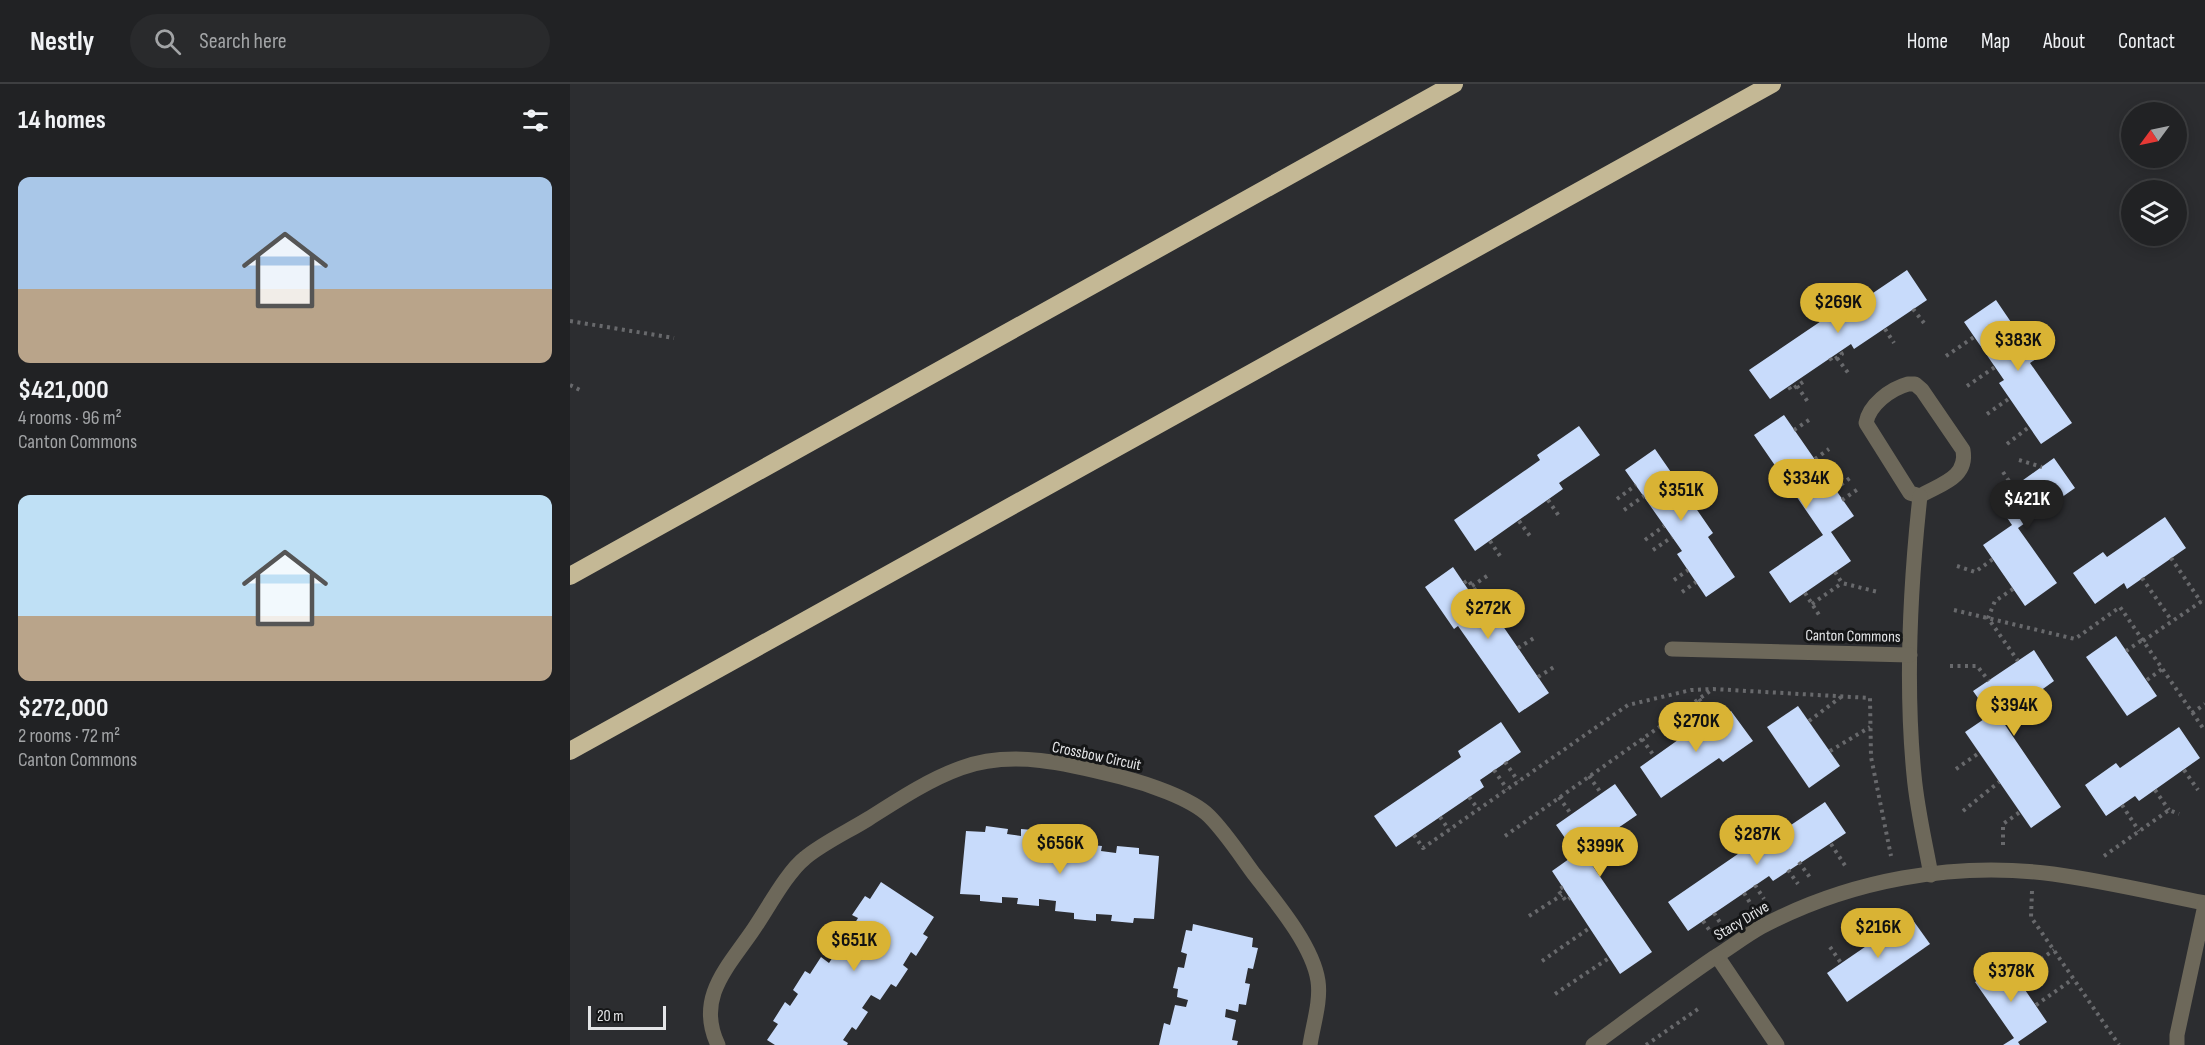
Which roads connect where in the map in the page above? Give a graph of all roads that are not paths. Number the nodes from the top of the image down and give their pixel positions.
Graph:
1 (1454, 84) edge
2 (1772, 84) edge
3 (1920, 496) junction
4 (570, 576) edge
5 (1672, 649) dead end
6 (1910, 655) junction
7 (570, 751) edge
8 (1931, 875) junction
9 (2205, 904) edge
10 (1717, 956) junction
11 (718, 1045) edge
12 (1310, 1045) edge
13 (1593, 1045) edge
14 (1777, 1045) edge
15 (2177, 1045) edge

1 - 4 highway
2 - 7 highway
3 - 3 street
3 - 6 street, Canton Commons
5 - 6 street, Canton Commons
6 - 8 street
8 - 9 street, Stacy Drive
8 - 10 street, Stacy Drive
9 - 15 street
10 - 13 street, Stacy Drive
10 - 14 street
11 - 12 street, Crossbow Circuit

